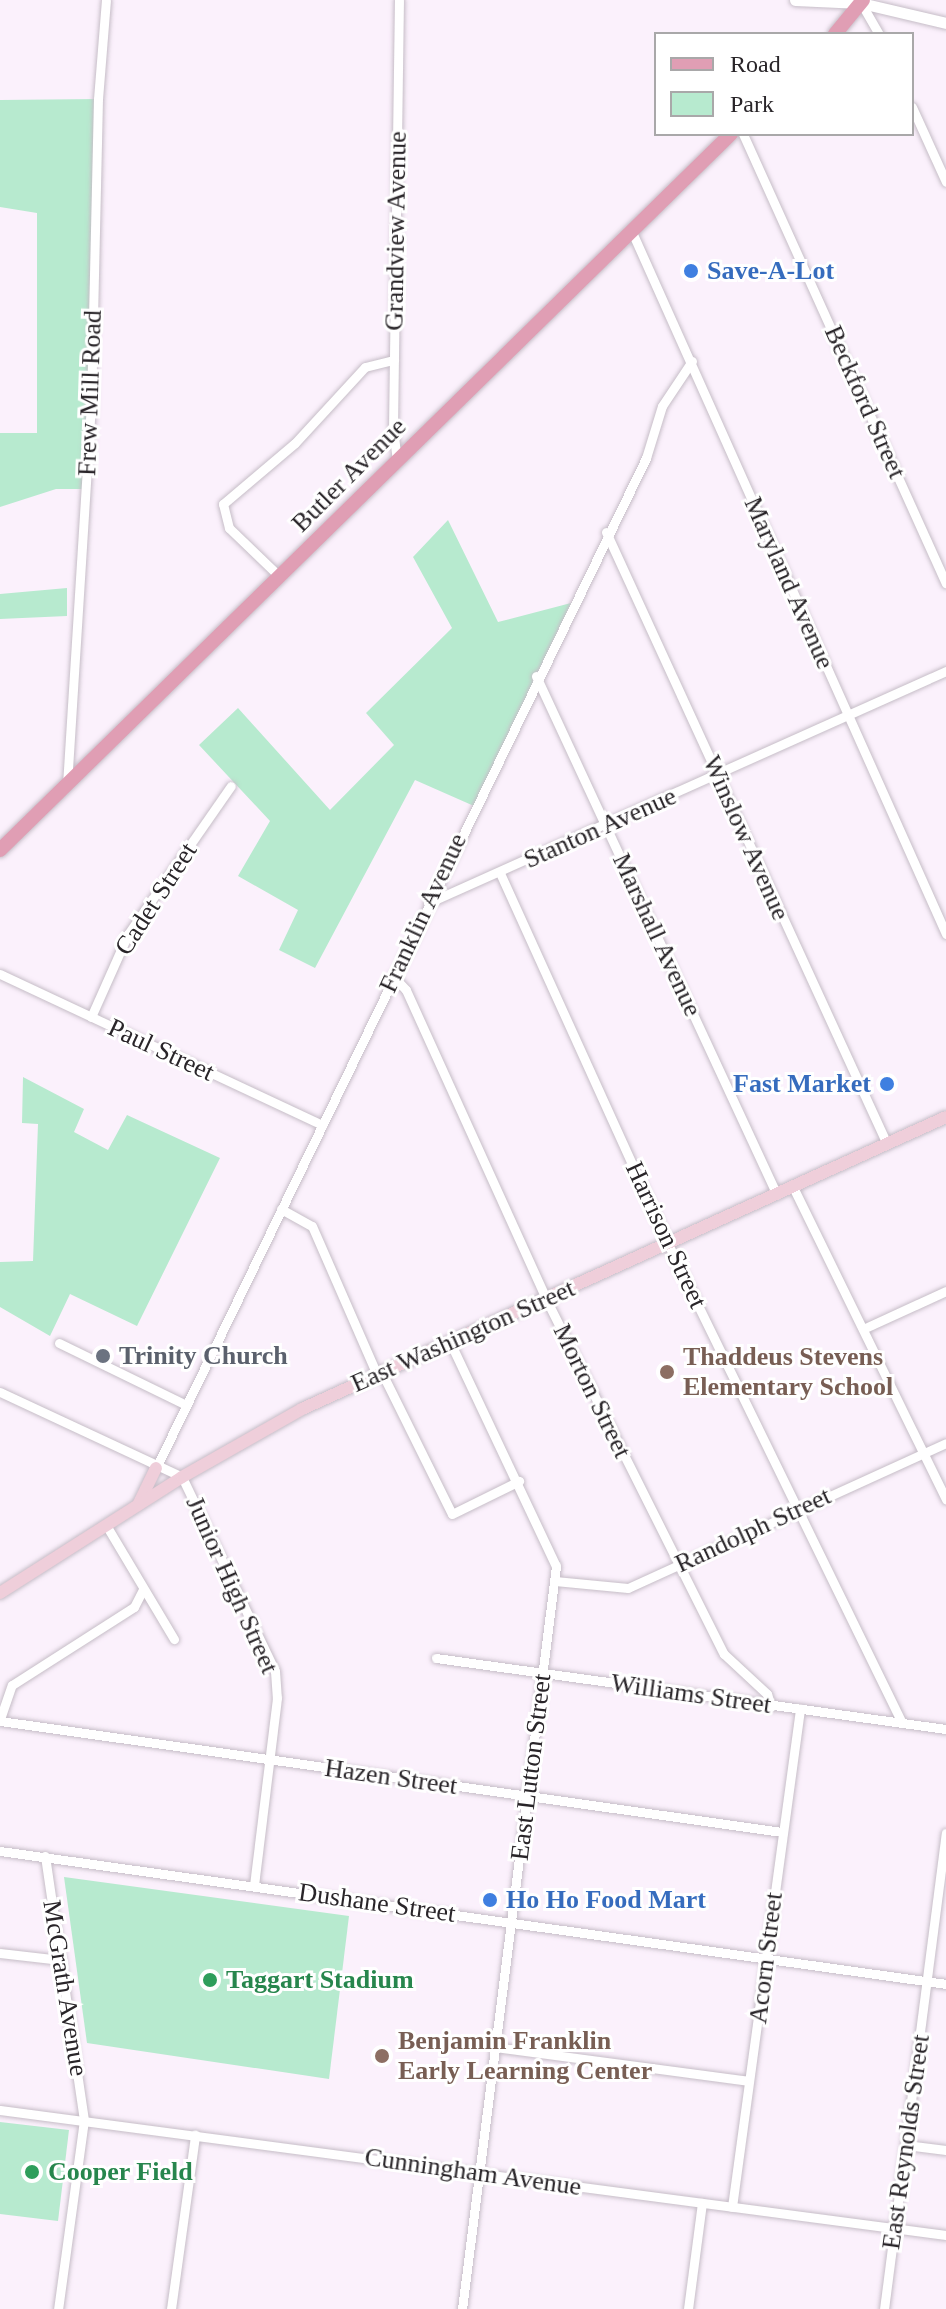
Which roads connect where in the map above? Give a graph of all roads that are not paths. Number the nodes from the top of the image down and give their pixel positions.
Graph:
1 (106, 0) edge
2 (399, 0) edge
3 (795, 0) edge
4 (862, 2) edge
5 (946, 23) edge
6 (837, 32) edge
7 (878, 32) edge
8 (914, 111) edge
9 (729, 136) edge
10 (744, 136) edge
11 (946, 182) edge
12 (632, 232) junction
13 (394, 360) junction
14 (692, 361) junction
15 (397, 461) junction
16 (606, 532) junction
17 (280, 577) junction
18 (946, 583) edge
19 (946, 671) edge
20 (536, 676) junction
21 (848, 716) junction
22 (717, 774) junction
23 (67, 785) junction
24 (231, 786) dead end
25 (606, 825) junction
26 (0, 850) edge
27 (500, 873) junction
28 (428, 903) junction
29 (946, 934) edge
30 (0, 974) edge
31 (393, 976) junction
32 (91, 1017) junction
33 (946, 1117) edge
34 (322, 1125) junction
35 (887, 1144) junction
36 (793, 1187) junction
37 (777, 1195) junction
38 (281, 1209) junction
39 (668, 1244) junction
40 (946, 1291) edge
41 (546, 1299) junction
42 (863, 1329) junction
43 (450, 1342) junction
44 (59, 1343) dead end
45 (380, 1374) junction
46 (0, 1392) edge
47 (186, 1405) junction
48 (946, 1443) edge
49 (923, 1453) junction
50 (156, 1468) junction
51 (182, 1477) junction
52 (519, 1481) junction
53 (946, 1500) edge
54 (138, 1505) junction
55 (799, 1509) junction
56 (106, 1525) junction
57 (678, 1565) junction
58 (555, 1581) junction
59 (142, 1591) junction
60 (0, 1593) edge
61 (174, 1639) dead end
62 (436, 1658) dead end
63 (543, 1674) junction
64 (771, 1706) junction
65 (800, 1709) junction
66 (0, 1720) edge
67 (902, 1723) junction
68 (946, 1729) edge
69 (270, 1761) junction
70 (527, 1795) junction
71 (782, 1832) junction
72 (946, 1833) edge
73 (0, 1851) edge
74 (45, 1856) junction
75 (254, 1886) junction
76 (511, 1921) junction
77 (0, 1953) edge
78 (766, 1958) junction
79 (61, 1960) junction
80 (927, 1981) junction
81 (946, 1984) edge
82 (494, 2047) junction
83 (749, 2081) junction
84 (0, 2110) edge
85 (84, 2120) junction
86 (195, 2135) junction
87 (906, 2145) junction
88 (946, 2150) edge
89 (478, 2173) junction
90 (702, 2203) junction
91 (732, 2207) junction
92 (894, 2228) junction
93 (946, 2235) edge
94 (58, 2309) edge
95 (171, 2309) edge
96 (462, 2309) edge
97 (688, 2309) edge
98 (884, 2309) edge

1 - 23 street, Frew Mill Road
2 - 13 street, Grandview Avenue
3 - 4 street
4 - 5 street
4 - 6 main road
4 - 7 street
8 - 11 street
9 - 12 main road, Butler Avenue
10 - 18 street, Beckford Street
12 - 14 street, Maryland Avenue
12 - 15 main road, Butler Avenue
13 - 15 street, Grandview Avenue
13 - 17 street
14 - 16 street, Franklin Avenue
14 - 21 street, Maryland Avenue
15 - 17 main road, Butler Avenue
16 - 20 street, Franklin Avenue
16 - 22 street, Winslow Avenue
17 - 23 main road, Butler Avenue
19 - 21 street, Stanton Avenue
20 - 25 street, Marshall Avenue
20 - 28 street, Franklin Avenue
21 - 22 street, Stanton Avenue
21 - 29 street, Maryland Avenue
22 - 25 street, Stanton Avenue
22 - 35 street, Winslow Avenue
23 - 26 main road, Butler Avenue
24 - 32 street, Cadet Street
25 - 27 street, Stanton Avenue
25 - 37 street, Marshall Avenue
27 - 28 street, Stanton Avenue
27 - 39 street, Harrison Street
28 - 31 street, Franklin Avenue
30 - 32 street, Paul Street
31 - 34 street, Franklin Avenue
31 - 41 street, Morton Street
32 - 34 street, Paul Street
33 - 35 main road, East Washington Street
34 - 38 street, Franklin Avenue
35 - 36 main road, East Washington Street
36 - 37 main road, East Washington Street
36 - 42 street
37 - 39 main road, East Washington Street
38 - 45 street
38 - 47 street, Franklin Avenue
39 - 41 main road, East Washington Street
39 - 55 street, Harrison Street
40 - 42 street
41 - 43 main road, East Washington Street
41 - 57 street, Morton Street
42 - 49 street
43 - 45 main road, East Washington Street
43 - 52 street, East Lutton Street
44 - 47 street
45 - 51 main road, East Washington Street
45 - 52 street
46 - 50 street
47 - 50 street, Franklin Avenue
48 - 49 street, Randolph Street
49 - 53 street
49 - 55 street, Randolph Street
50 - 51 street
50 - 54 main road
51 - 54 main road, East Washington Street
51 - 69 street, Junior High Street
52 - 58 street, East Lutton Street
54 - 56 main road, East Washington Street
55 - 57 street, Randolph Street
55 - 67 street, Harrison Street
56 - 59 street
56 - 60 main road, East Washington Street
57 - 58 street, Randolph Street
57 - 64 street, Morton Street
58 - 63 street, East Lutton Street
59 - 61 street
59 - 66 street
62 - 63 street, Williams Street
63 - 64 street, Williams Street
63 - 70 street, East Lutton Street
64 - 65 street, Williams Street
65 - 67 street, Williams Street
65 - 71 street, Acorn Street
66 - 69 street, Hazen Street
67 - 68 street, Williams Street
69 - 70 street, Hazen Street
69 - 75 street, Junior High Street
70 - 71 street, Hazen Street
70 - 76 street, East Lutton Street
71 - 78 street, Acorn Street
72 - 80 street, East Reynolds Street
73 - 74 street, Dushane Street
74 - 75 street, Dushane Street
74 - 79 street, McGrath Avenue
75 - 76 street, Dushane Street
76 - 78 street, Dushane Street
76 - 82 street, East Lutton Street
77 - 79 street
78 - 80 street, Dushane Street
78 - 83 street, Acorn Street
79 - 85 street, McGrath Avenue
80 - 81 street, Dushane Street
80 - 87 street, East Reynolds Street
82 - 83 street
82 - 89 street, East Lutton Street
83 - 91 street, Acorn Street
84 - 85 street, Cunningham Avenue
85 - 86 street, Cunningham Avenue
85 - 94 street, McGrath Avenue
86 - 89 street, Cunningham Avenue
86 - 95 street
87 - 88 street
87 - 92 street, East Reynolds Street
89 - 90 street, Cunningham Avenue
89 - 96 street, East Lutton Street
90 - 91 street, Cunningham Avenue
90 - 97 street
91 - 92 street, Cunningham Avenue
92 - 93 street, Cunningham Avenue
92 - 98 street, East Reynolds Street

